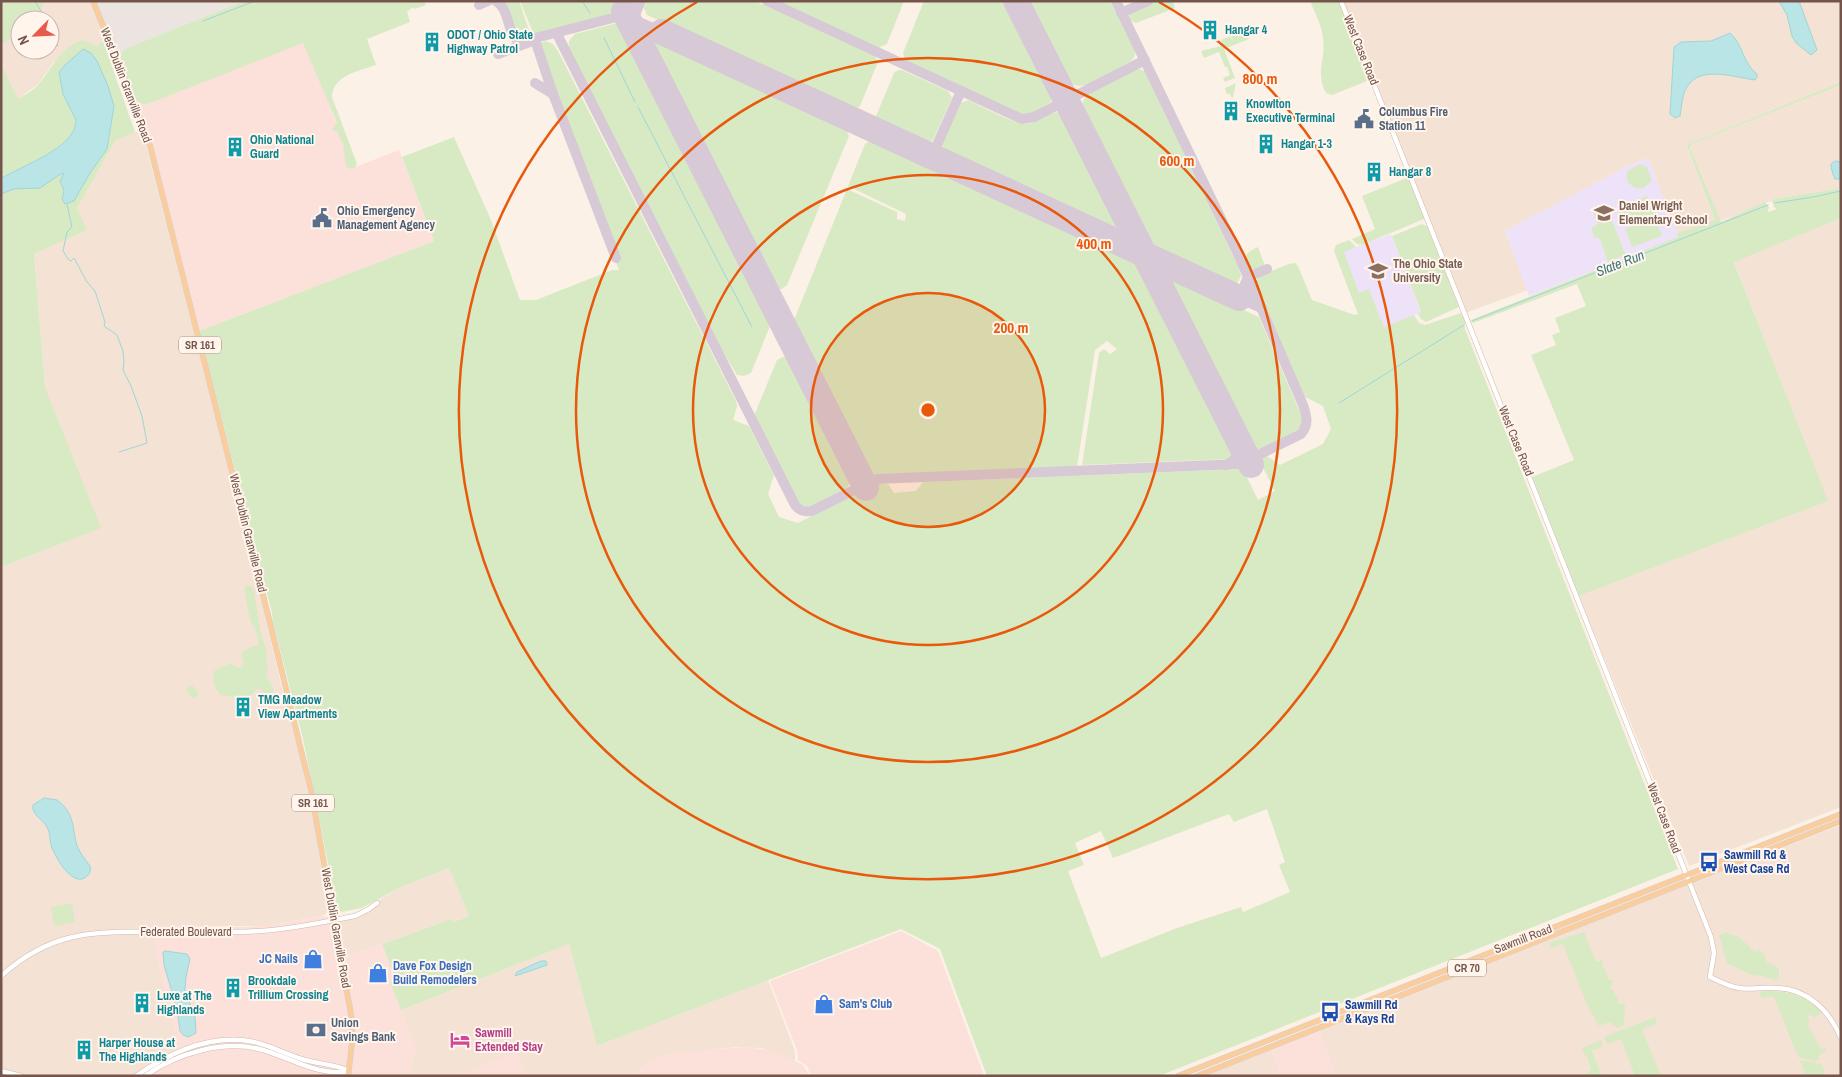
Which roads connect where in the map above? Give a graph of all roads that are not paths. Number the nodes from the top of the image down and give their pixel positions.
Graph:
1 (93, 1) edge
2 (1341, 1) edge
3 (1841, 814) edge
4 (1841, 821) edge
5 (1686, 874) junction
6 (1689, 881) junction
7 (377, 903) dead end
8 (334, 919) junction
9 (1, 976) edge
10 (1841, 1038) edge
11 (5, 1073) edge
12 (348, 1074) edge
13 (21, 1076) edge
14 (136, 1076) edge
15 (145, 1076) edge
16 (1178, 1076) edge
17 (1197, 1076) edge

1 - 8 main road, West Dublin Granville Road / SR 161
2 - 5 main road, West Case Road
3 - 5 main road, Sawmill Road / CR 70
4 - 6 main road, Sawmill Road / CR 70
5 - 6 main road, West Case Road
5 - 16 main road, Sawmill Road / CR 70
6 - 10 main road, West Case Road
6 - 17 main road, Sawmill Road / CR 70
7 - 8 main road, Federated Boulevard
8 - 9 main road, Federated Boulevard
8 - 12 main road, West Dublin Granville Road / SR 161
11 - 13 main road
12 - 14 main road
12 - 15 main road

